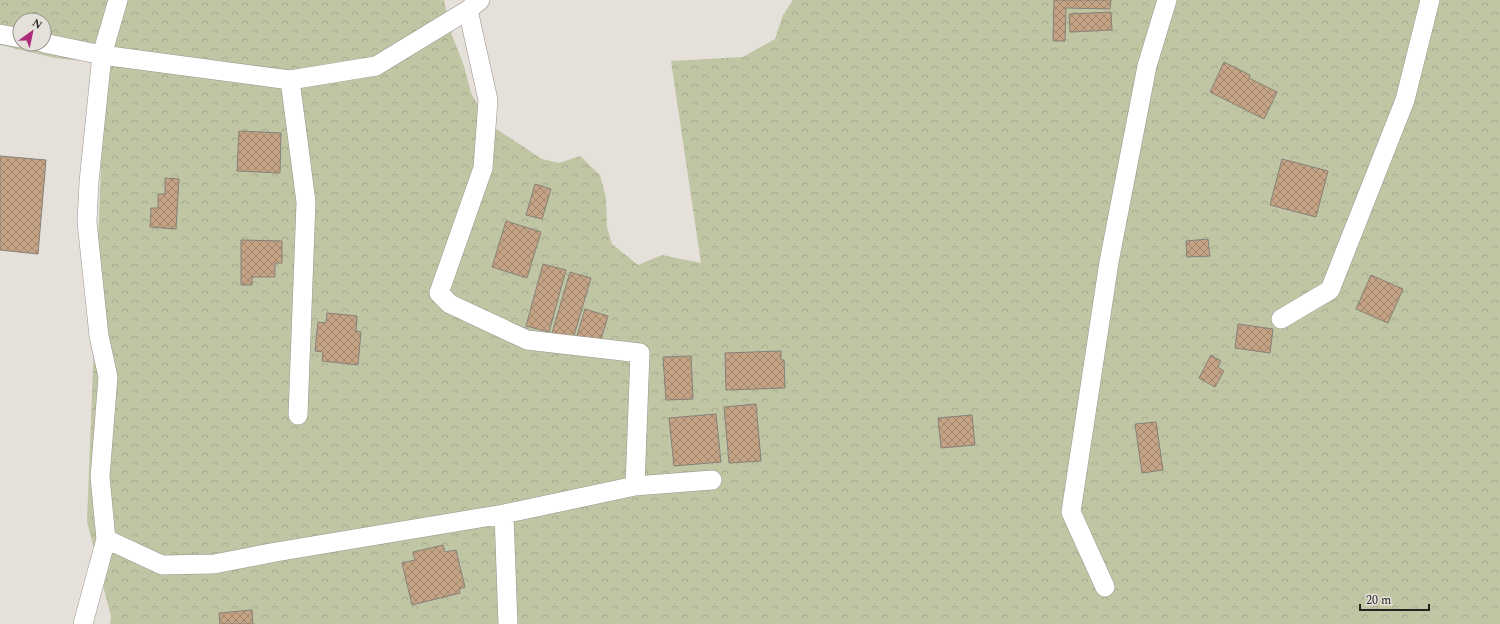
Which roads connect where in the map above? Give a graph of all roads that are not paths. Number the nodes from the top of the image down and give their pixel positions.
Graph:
1 (118, 0) edge
2 (1167, 0) edge
3 (1430, 0) edge
4 (474, 5) edge
5 (0, 34) edge
6 (12, 36) edge
7 (52, 45) edge
8 (102, 55) junction
9 (290, 80) junction
10 (1281, 319) dead end
11 (298, 415) dead end
12 (712, 480) dead end
13 (635, 486) junction
14 (504, 514) junction
15 (106, 539) junction
16 (1104, 587) dead end
17 (83, 624) edge
18 (508, 624) edge

1 - 8 street
2 - 16 street
3 - 10 street
4 - 9 street
4 - 13 street
5 - 6 street
7 - 8 street
8 - 9 street
8 - 15 street
9 - 11 street
12 - 13 street
13 - 14 street
14 - 15 street
14 - 18 street
15 - 17 street

